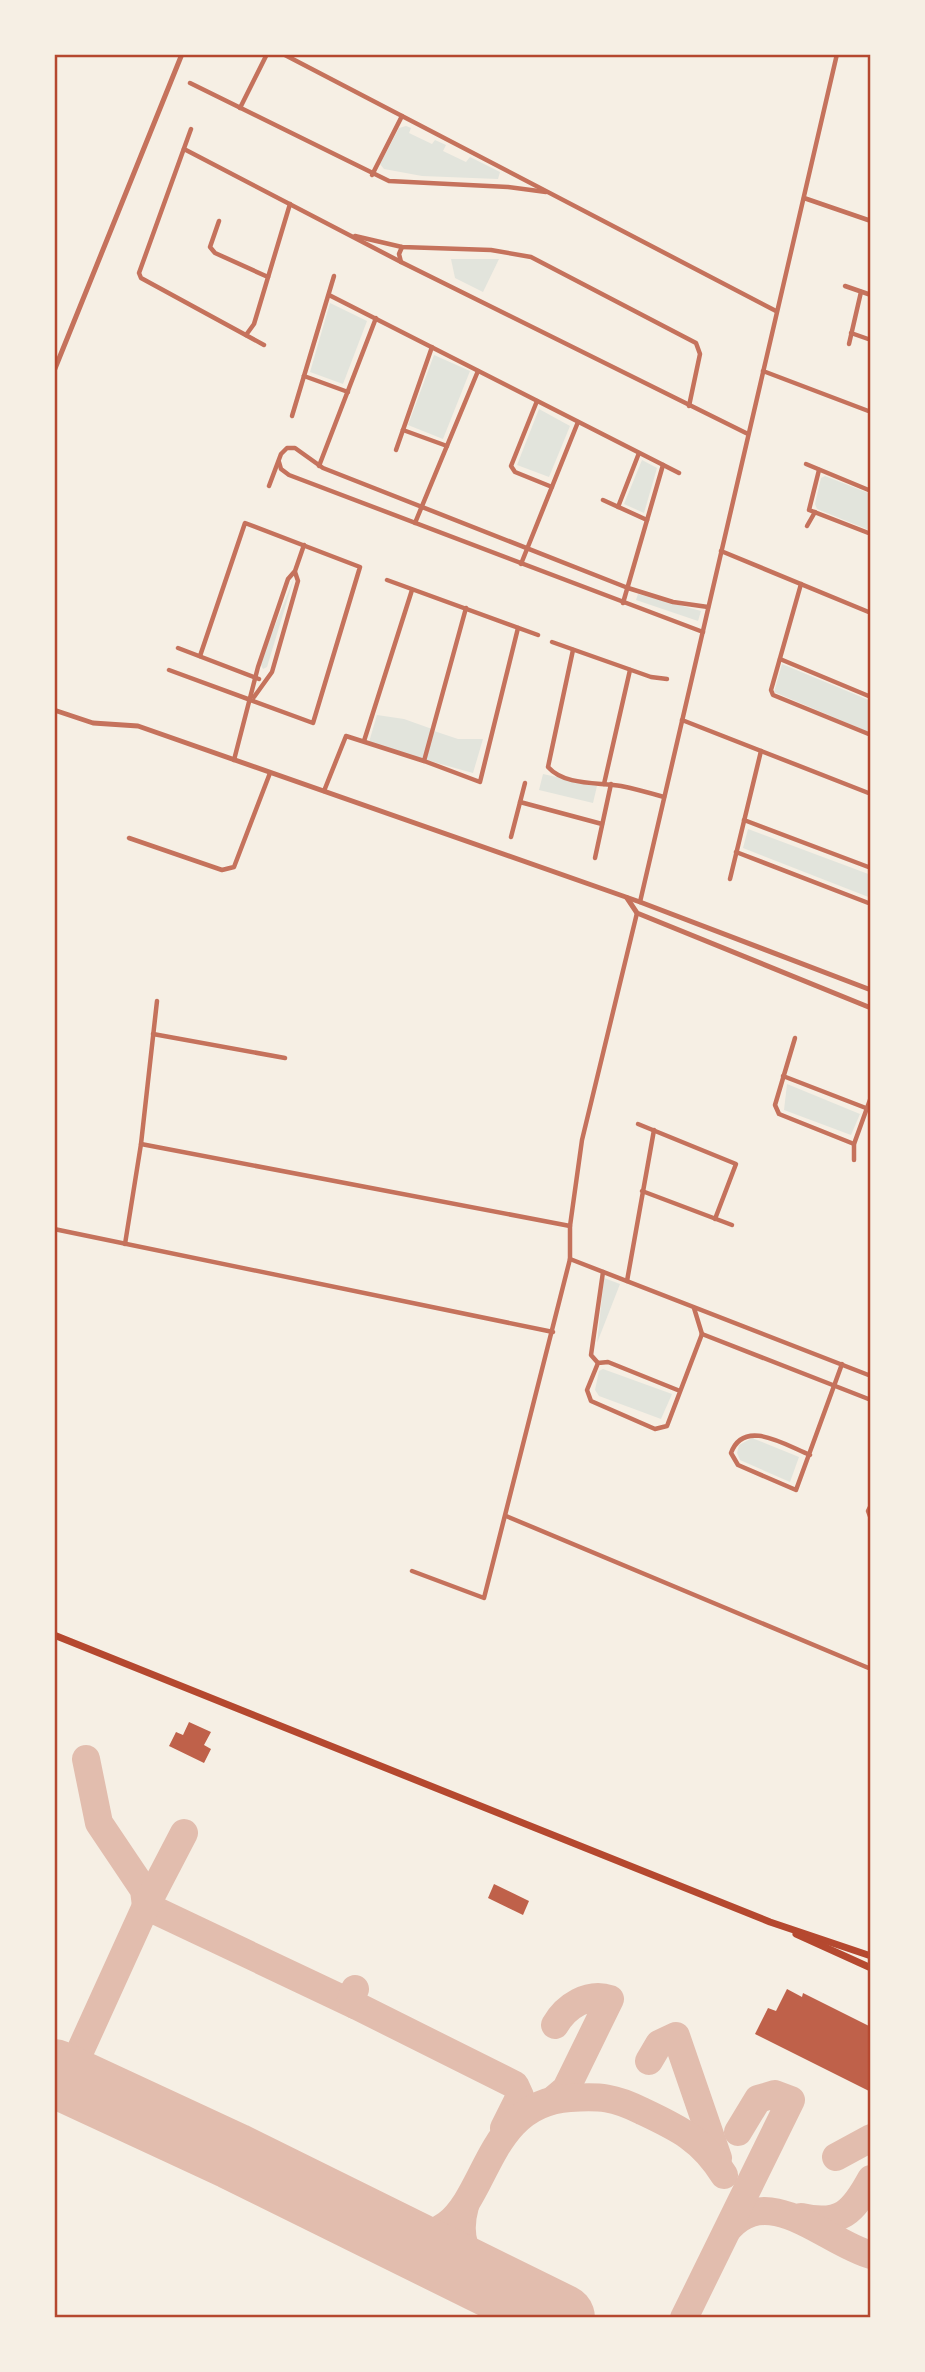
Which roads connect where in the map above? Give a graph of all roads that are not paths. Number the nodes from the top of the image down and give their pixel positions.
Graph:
1 (182, 54) edge
2 (267, 54) edge
3 (283, 54) edge
4 (837, 54) edge
5 (190, 83) dead end
6 (240, 108) junction
7 (402, 116) junction
8 (191, 129) dead end
9 (184, 149) junction
10 (372, 175) junction
11 (551, 193) junction
12 (804, 198) junction
13 (290, 204) junction
14 (219, 221) dead end
15 (871, 221) edge
16 (346, 233) junction
17 (402, 247) junction
18 (401, 262) junction
19 (334, 276) dead end
20 (268, 277) junction
21 (845, 286) dead end
22 (861, 292) junction
23 (328, 295) junction
24 (871, 295) edge
25 (776, 312) junction
26 (376, 318) junction
27 (851, 333) junction
28 (246, 335) junction
29 (871, 340) edge
30 (849, 344) dead end
31 (264, 345) dead end
32 (432, 347) junction
33 (478, 370) junction
34 (54, 371) edge
35 (763, 371) junction
36 (304, 376) junction
37 (348, 392) junction
38 (537, 401) junction
39 (689, 406) junction
40 (871, 412) edge
41 (292, 416) dead end
42 (578, 422) junction
43 (403, 430) junction
44 (748, 434) junction
45 (447, 446) junction
46 (396, 450) dead end
47 (639, 453) junction
48 (278, 461) junction
49 (806, 464) dead end
50 (663, 465) junction
51 (319, 467) junction
52 (819, 470) junction
53 (679, 473) dead end
54 (269, 486) dead end
55 (552, 487) junction
56 (871, 491) edge
57 (603, 500) dead end
58 (618, 507) junction
59 (421, 508) junction
60 (815, 513) junction
61 (647, 520) junction
62 (415, 523) junction
63 (807, 526) dead end
64 (871, 534) edge
65 (304, 545) junction
66 (527, 549) junction
67 (721, 551) junction
68 (521, 564) junction
69 (295, 571) junction
70 (387, 580) dead end
71 (801, 584) junction
72 (628, 588) junction
73 (412, 590) junction
74 (623, 603) junction
75 (708, 607) junction
76 (466, 608) junction
77 (870, 611) edge
78 (518, 628) junction
79 (703, 632) junction
80 (538, 635) dead end
81 (552, 642) dead end
82 (178, 648) dead end
83 (573, 650) junction
84 (200, 656) junction
85 (780, 659) junction
86 (169, 670) dead end
87 (630, 670) junction
88 (257, 678) junction
89 (667, 679) dead end
90 (266, 680) junction
91 (871, 697) edge
92 (252, 701) junction
93 (54, 710) edge
94 (682, 720) junction
95 (871, 735) edge
96 (364, 741) junction
97 (761, 751) junction
98 (234, 760) junction
99 (424, 761) junction
100 (270, 773) junction
101 (525, 783) dead end
102 (604, 784) junction
103 (611, 785) junction
104 (324, 792) junction
105 (871, 794) edge
106 (664, 797) junction
107 (520, 802) junction
108 (744, 820) junction
109 (602, 824) junction
110 (511, 836) dead end
111 (129, 838) dead end
112 (736, 852) junction
113 (594, 859) dead end
114 (871, 868) edge
115 (730, 879) dead end
116 (627, 898) junction
117 (640, 902) junction
118 (871, 904) edge
119 (637, 913) junction
120 (871, 990) edge
121 (157, 1001) dead end
122 (871, 1008) edge
123 (153, 1034) junction
124 (795, 1038) dead end
125 (285, 1058) dead end
126 (783, 1076) junction
127 (871, 1097) edge
128 (869, 1110) edge
129 (638, 1124) dead end
130 (654, 1130) junction
131 (141, 1144) junction
132 (854, 1144) junction
133 (854, 1160) dead end
134 (642, 1191) junction
135 (715, 1219) junction
136 (732, 1225) dead end
137 (570, 1226) junction
138 (54, 1229) edge
139 (125, 1244) junction
140 (570, 1259) junction
141 (603, 1272) junction
142 (627, 1281) junction
143 (693, 1307) junction
144 (553, 1332) junction
145 (702, 1334) junction
146 (598, 1363) junction
147 (842, 1364) junction
148 (871, 1376) edge
149 (834, 1386) junction
150 (680, 1391) junction
151 (871, 1400) edge
152 (810, 1455) junction
153 (871, 1506) edge
154 (506, 1516) junction
155 (871, 1519) edge
156 (412, 1570) dead end
157 (54, 1635) edge
158 (871, 1669) edge
159 (770, 1922) junction
160 (871, 1956) edge
161 (871, 1968) edge

1 - 34 street
2 - 6 street
3 - 7 street
4 - 12 street
5 - 6 street
6 - 10 street
7 - 10 street
7 - 11 street
8 - 9 street
9 - 13 street
9 - 28 street
10 - 11 street
11 - 25 street
12 - 15 street
12 - 25 street
13 - 16 street
13 - 20 street
14 - 20 street
16 - 17 street
16 - 18 street
17 - 18 street
17 - 39 street
18 - 39 street
19 - 23 street
20 - 28 street
21 - 22 street
22 - 24 street
22 - 27 street
23 - 26 street
23 - 36 street
25 - 35 street
26 - 32 street
26 - 37 street
27 - 29 street
27 - 30 street
28 - 31 street
32 - 33 street
32 - 43 street
33 - 38 street
33 - 45 street
35 - 40 street
35 - 44 street
36 - 37 street
36 - 41 street
37 - 51 street
38 - 42 street
38 - 55 street
39 - 44 street
42 - 47 street
42 - 55 street
43 - 45 street
43 - 46 street
44 - 67 street
45 - 59 street
47 - 50 street
47 - 58 street
48 - 51 street
48 - 54 street
48 - 62 street
49 - 52 street
50 - 53 street
50 - 61 street
51 - 59 street
52 - 56 street
52 - 60 street
55 - 66 street
57 - 58 street
58 - 61 street
59 - 62 street
59 - 66 street
60 - 63 street
60 - 64 street
61 - 72 street
62 - 68 street
65 - 69 street
65 - 84 street
65 - 92 street
66 - 68 street
66 - 72 street
67 - 71 street
67 - 75 street
68 - 74 street
69 - 88 street
69 - 90 street
70 - 73 street
71 - 77 street
71 - 85 street
72 - 74 street
72 - 75 street
73 - 76 street
73 - 96 street
74 - 79 street
75 - 79 street
76 - 78 street
76 - 99 street
78 - 80 street
78 - 99 street
79 - 94 street
81 - 83 street
82 - 84 street
83 - 87 street
83 - 102 street
84 - 88 street
85 - 91 street
85 - 95 street
86 - 92 street
87 - 89 street
87 - 102 street
88 - 90 street
88 - 92 street
90 - 92 street
92 - 98 street
93 - 98 street
94 - 97 street
94 - 106 street
96 - 99 street
96 - 104 street
97 - 105 street
97 - 108 street
98 - 100 street
100 - 104 street
100 - 111 street
101 - 107 street
102 - 103 street
103 - 106 street
103 - 109 street
104 - 116 street
106 - 117 street
107 - 109 street
107 - 110 street
108 - 112 street
108 - 114 street
109 - 113 street
112 - 115 street
112 - 118 street
116 - 117 street
116 - 119 street
117 - 119 street
117 - 120 street
119 - 122 street
119 - 137 street
121 - 123 street
123 - 125 street
123 - 131 street
124 - 126 street
126 - 128 street
126 - 132 street
127 - 128 street
128 - 132 street
129 - 130 street
130 - 134 street
130 - 135 street
131 - 137 street
131 - 139 street
132 - 133 street
134 - 135 street
134 - 142 street
135 - 136 street
137 - 140 street
138 - 139 street
139 - 144 street
140 - 141 street
140 - 144 street
141 - 142 street
141 - 146 street
142 - 143 street
143 - 145 street
143 - 147 street
144 - 154 street
145 - 149 street
145 - 150 street
146 - 150 street
146 - 150 street
147 - 148 street
147 - 149 street
149 - 151 street
149 - 152 street
152 - 152 street
153 - 155 street
154 - 156 street
154 - 158 street
157 - 159 main road
159 - 160 main road
159 - 161 main road

